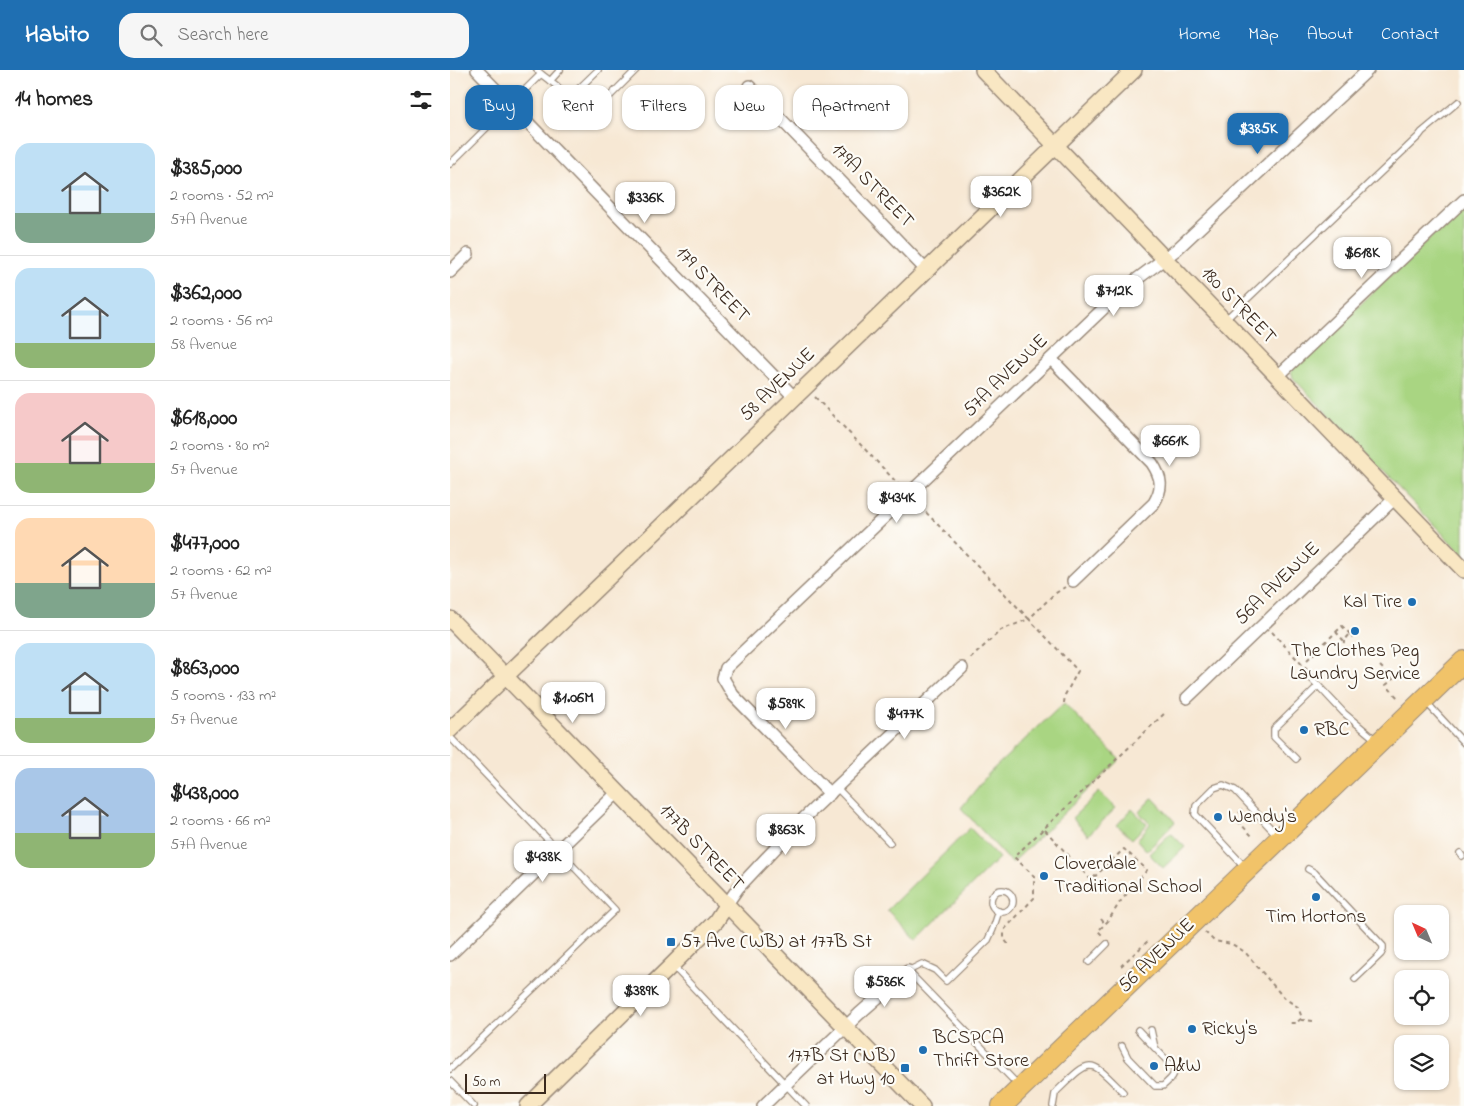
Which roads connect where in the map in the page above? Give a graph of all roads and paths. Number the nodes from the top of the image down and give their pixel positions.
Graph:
1 (477, 70) edge
2 (560, 70) edge
3 (598, 70) edge
4 (636, 70) edge
5 (983, 70) edge
6 (1134, 70) edge
7 (1368, 70) edge
8 (539, 72) edge
9 (550, 81) junction
10 (492, 85) edge
11 (528, 85) edge
12 (556, 85) edge
13 (582, 85) edge
14 (612, 94) edge
15 (1458, 102) dead end
16 (783, 121) edge
17 (533, 128) edge
18 (485, 130) edge
19 (1055, 145) junction
20 (450, 164) edge
21 (1464, 200) edge
22 (468, 254) dead end
23 (1164, 259) junction
24 (926, 270) junction
25 (450, 272) edge
26 (1225, 320) junction
27 (1051, 359) junction
28 (1278, 376) junction
29 (794, 397) junction
30 (814, 397) dead end
31 (905, 491) dead end
32 (1395, 498) junction
33 (913, 500) dead end
34 (1464, 570) edge
35 (1073, 581) joint
36 (1029, 618) junction
37 (450, 619) edge
38 (1264, 623) junction
39 (1336, 632) junction
40 (1350, 634) junction
41 (1353, 637) dead end
42 (1344, 640) junction
43 (1343, 651) dead end
44 (1308, 660) dead end
45 (1464, 661) edge
46 (1380, 666) dead end
47 (962, 668) joint
48 (1308, 670) dead end
49 (505, 676) junction
50 (1311, 678) dead end
51 (1318, 686) junction
52 (1187, 698) dead end
53 (1400, 699) dead end
54 (1424, 700) junction
55 (1064, 703) dead end
56 (1165, 713) dead end
57 (450, 730) edge
58 (450, 736) edge
59 (1464, 743) edge
60 (1379, 744) junction
61 (1296, 759) dead end
62 (834, 791) junction
63 (618, 792) junction
64 (1242, 809) dead end
65 (1044, 829) junction
66 (1254, 838) dead end
67 (1280, 838) junction
68 (890, 843) dead end
69 (558, 851) junction
70 (1247, 869) junction
71 (1308, 869) dead end
72 (727, 904) junction
73 (999, 912) dead end
74 (1101, 919) dead end
75 (1105, 924) junction
76 (1098, 931) dead end
77 (1205, 932) dead end
78 (1150, 939) dead end
79 (1008, 944) dead end
80 (1107, 944) dead end
81 (450, 955) edge
82 (1089, 962) dead end
83 (672, 965) junction
84 (1121, 966) dead end
85 (908, 971) junction
86 (1355, 979) dead end
87 (1301, 1020) junction
88 (1314, 1021) dead end
89 (1290, 1023) dead end
90 (846, 1027) junction
91 (1138, 1030) dead end
92 (1151, 1030) dead end
93 (1122, 1046) dead end
94 (1155, 1048) junction
95 (450, 1069) edge
96 (450, 1081) edge
97 (785, 1085) junction
98 (1020, 1088) junction
99 (1123, 1092) dead end
100 (474, 1106) edge
101 (528, 1106) edge
102 (763, 1106) edge
103 (806, 1106) edge
104 (922, 1106) edge
105 (1002, 1106) edge
106 (1053, 1106) edge

1 - 10 street, 179 STREET
2 - 9 lane
3 - 13 lane
4 - 14 lane
5 - 19 street, 180 STREET
6 - 19 street, 58 AVENUE
7 - 23 street, 57A AVENUE
8 - 9 lane
8 - 11 lane
9 - 12 lane
15 - 26 lane
16 - 24 street, 179A STREET
17 - 29 street, 179 STREET
18 - 20 lane
19 - 23 street, 180 STREET
19 - 24 street, 58 AVENUE
21 - 28 street
22 - 25 street
23 - 26 street, 180 STREET
23 - 27 street, 57A AVENUE
24 - 29 street, 58 AVENUE
26 - 28 street, 180 STREET
27 - 35 street
27 - 62 street, 57A AVENUE
28 - 32 street, 180 STREET
29 - 49 street, 58 AVENUE
30 - 31 path
32 - 34 street, 180 STREET
32 - 38 street, 56A AVENUE
33 - 36 path
35 - 36 path
36 - 47 path
36 - 55 path
37 - 49 street, 177B STREET
38 - 48 path
38 - 52 street, 56A AVENUE
39 - 40 path
39 - 42 path
39 - 44 path
40 - 41 path
40 - 42 path
42 - 43 path
45 - 54 highway, 56 AVENUE
46 - 53 path
47 - 62 street
49 - 57 street, 58 AVENUE
49 - 63 street, 177B STREET
50 - 51 lane
51 - 60 lane
51 - 61 lane
54 - 59 lane
54 - 60 highway, 56 AVENUE
56 - 65 path
58 - 69 lane
60 - 67 highway, 56 AVENUE
62 - 68 lane
62 - 72 street
63 - 69 street
63 - 72 street, 177B STREET
64 - 66 path
65 - 75 path
65 - 79 path
67 - 70 highway, 56 AVENUE
67 - 70 lane
69 - 81 street
69 - 95 lane
70 - 98 highway, 56 AVENUE
71 - 86 lane
72 - 83 street
72 - 90 street, 177B STREET
73 - 85 lane
74 - 75 path
75 - 76 path
77 - 87 path
78 - 84 path
80 - 82 lane
83 - 97 lane
83 - 101 street
85 - 90 street
85 - 98 lane
87 - 88 path
87 - 89 path
90 - 97 street
90 - 104 street, 177B STREET
91 - 94 lane
92 - 94 lane
93 - 94 lane
96 - 100 lane
97 - 102 street
97 - 103 lane
98 - 105 highway, 56 AVENUE
99 - 106 lane

